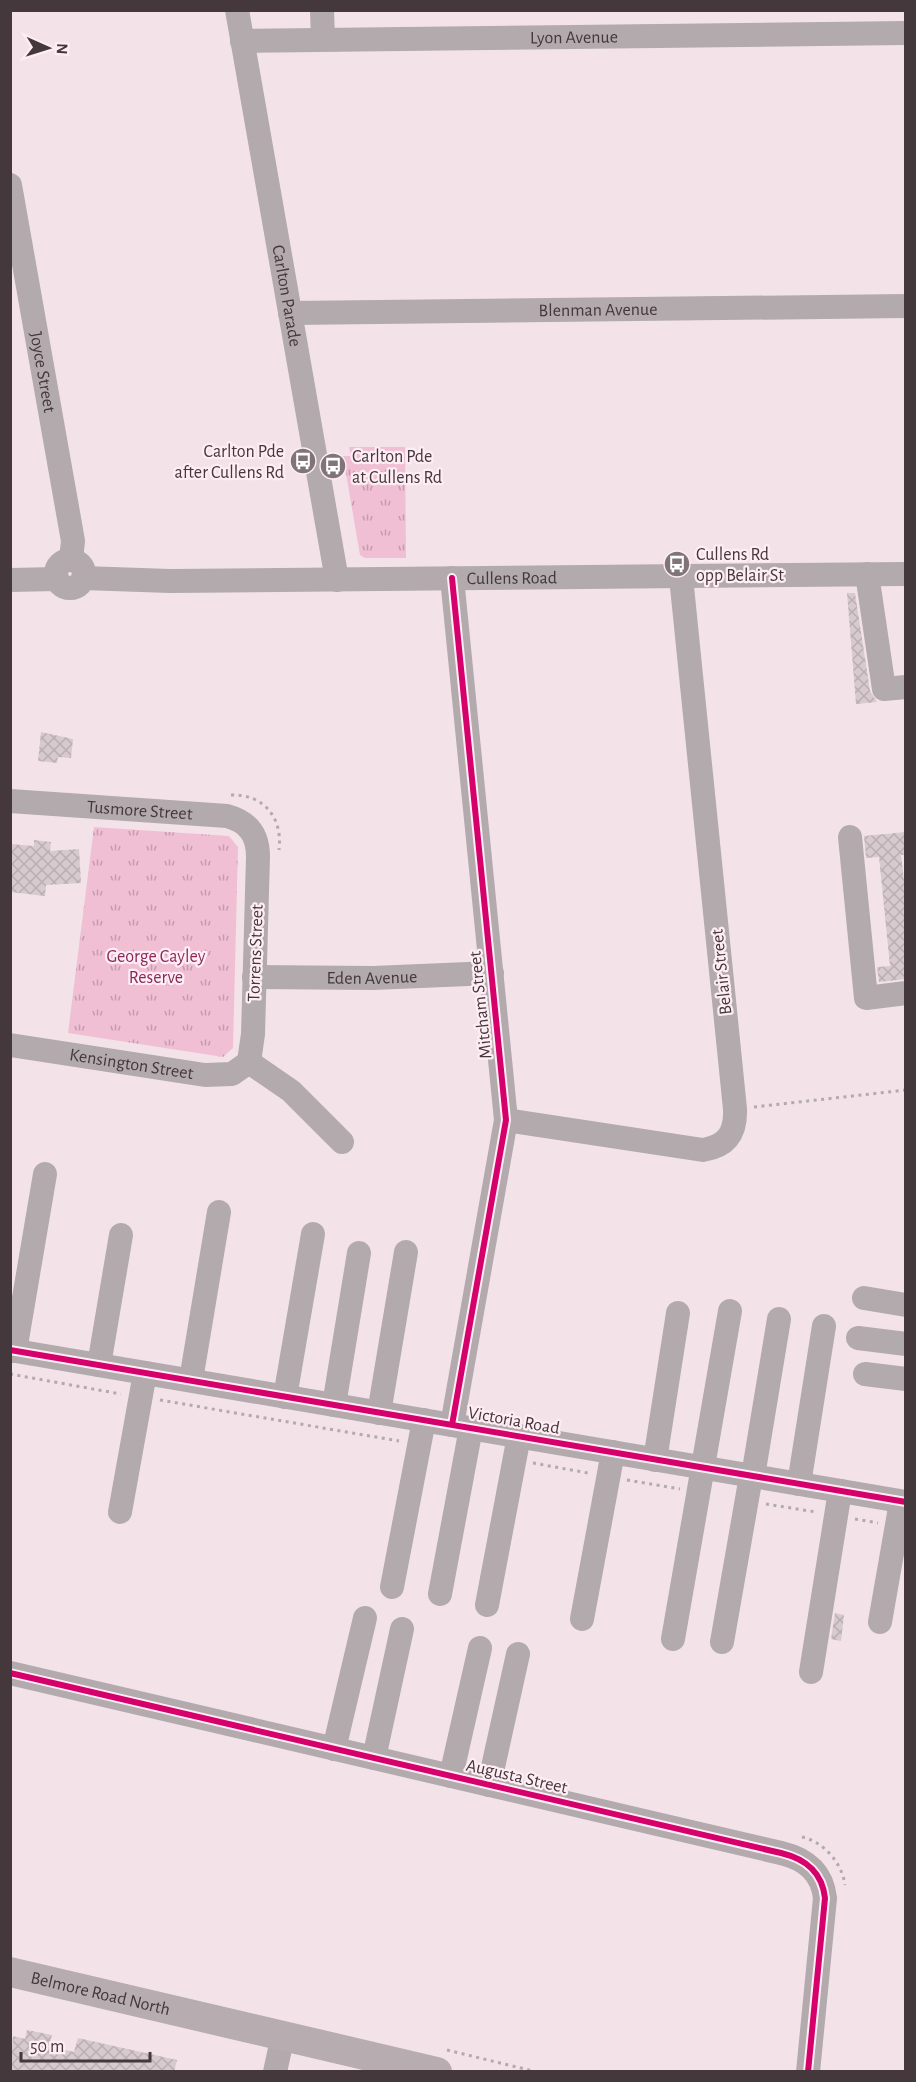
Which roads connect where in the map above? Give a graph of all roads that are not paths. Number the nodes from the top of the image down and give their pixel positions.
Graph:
1 (237, 10) edge
2 (322, 10) edge
3 (906, 33) edge
4 (323, 39) junction
5 (242, 41) junction
6 (10, 185) edge
7 (19, 284) edge
8 (906, 306) edge
9 (290, 313) junction
10 (70, 572) junction
11 (867, 574) junction
12 (906, 574) edge
13 (681, 577) junction
14 (452, 578) junction
15 (10, 580) edge
16 (337, 580) junction
17 (906, 687) edge
18 (10, 801) edge
19 (850, 837) dead end
20 (268, 849) joint
21 (492, 973) junction
22 (255, 977) junction
23 (906, 993) edge
24 (10, 1045) edge
25 (249, 1062) junction
26 (506, 1120) junction
27 (342, 1142) dead end
28 (219, 1212) dead end
29 (313, 1234) dead end
30 (121, 1235) dead end
31 (406, 1252) dead end
32 (359, 1253) dead end
33 (864, 1298) dead end
34 (906, 1305) edge
35 (730, 1311) dead end
36 (678, 1312) dead end
37 (10, 1317) edge
38 (779, 1319) dead end
39 (824, 1326) dead end
40 (858, 1338) dead end
41 (906, 1344) edge
42 (13, 1350) edge
43 (99, 1365) junction
44 (145, 1373) junction
45 (865, 1374) dead end
46 (906, 1379) edge
47 (190, 1380) junction
48 (285, 1397) junction
49 (333, 1405) junction
50 (379, 1413) junction
51 (424, 1420) junction
52 (462, 1426) junction
53 (524, 1437) junction
54 (613, 1452) junction
55 (655, 1460) junction
56 (705, 1468) junction
57 (752, 1476) junction
58 (799, 1484) junction
59 (840, 1491) junction
60 (903, 1502) edge
61 (120, 1512) dead end
62 (392, 1587) dead end
63 (440, 1594) dead end
64 (493, 1600) dead end
65 (365, 1618) dead end
66 (582, 1619) dead end
67 (880, 1622) dead end
68 (402, 1629) dead end
69 (673, 1639) dead end
70 (722, 1642) dead end
71 (480, 1648) dead end
72 (518, 1654) dead end
73 (811, 1671) dead end
74 (10, 1673) edge
75 (334, 1749) junction
76 (374, 1758) junction
77 (451, 1776) junction
78 (489, 1785) junction
79 (10, 1972) edge
80 (283, 2035) junction
81 (275, 2072) edge
82 (437, 2072) edge
83 (808, 2072) edge

1 - 5 street, Carlton Parade
2 - 4 street
3 - 4 street, Lyon Avenue
4 - 5 street, Lyon Avenue
5 - 9 street, Carlton Parade
6 - 7 street, Joyce Street
7 - 10 street, Joyce Street
8 - 9 street, Blenman Avenue
9 - 16 street, Carlton Parade
10 - 15 street, Cullens Road
10 - 16 street, Cullens Road
11 - 12 street, Cullens Road
11 - 13 street, Cullens Road
11 - 17 street
13 - 14 street, Cullens Road
13 - 26 street, Belair Street
14 - 16 street, Cullens Road
14 - 21 street, Mitcham Street
18 - 20 street, Tusmore Street
19 - 23 street
20 - 22 street, Torrens Street
21 - 22 street, Eden Avenue
21 - 26 street, Mitcham Street
22 - 25 street, Torrens Street
24 - 25 street, Kensington Street
25 - 27 street
26 - 52 street, Mitcham Street
28 - 47 street
29 - 48 street
30 - 43 street
31 - 50 street
32 - 49 street
33 - 34 street
35 - 56 street
36 - 55 street
37 - 42 street
38 - 57 street
39 - 58 street
40 - 41 street
42 - 43 street, Victoria Road
43 - 44 street, Victoria Road
44 - 47 street, Victoria Road
44 - 61 street
45 - 46 street
47 - 48 street, Victoria Road
48 - 49 street, Victoria Road
49 - 50 street, Victoria Road
50 - 51 street, Victoria Road
51 - 52 street, Victoria Road
51 - 62 street
52 - 53 street, Victoria Road
52 - 63 street, Mitcham Street
53 - 54 street, Victoria Road
53 - 64 street
54 - 55 street, Victoria Road
54 - 66 street
55 - 56 street, Victoria Road
56 - 57 street, Victoria Road
56 - 69 street
57 - 58 street, Victoria Road
57 - 70 street
58 - 59 street, Victoria Road
59 - 60 street, Victoria Road
59 - 73 street
60 - 67 street
65 - 75 street
68 - 76 street
71 - 77 street
72 - 78 street
74 - 75 street, Augusta Street
75 - 76 street, Augusta Street
76 - 77 street, Augusta Street
77 - 78 street, Augusta Street
78 - 83 street, Augusta Street
79 - 80 main road, Belmore Road North
80 - 81 street
80 - 82 main road, Belmore Road North

